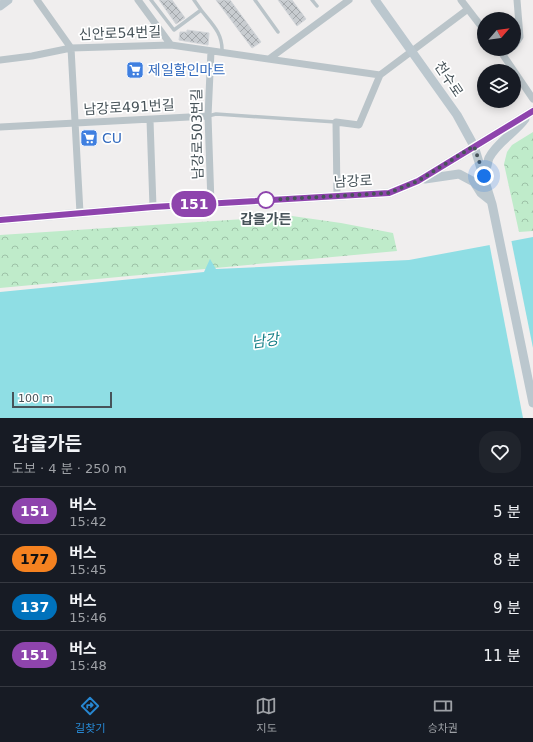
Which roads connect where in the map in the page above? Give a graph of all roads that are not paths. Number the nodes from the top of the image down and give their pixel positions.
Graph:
1 (8, 0) edge
2 (37, 0) edge
3 (138, 0) edge
4 (151, 0) edge
5 (194, 0) edge
6 (255, 0) edge
7 (312, 0) edge
8 (349, 0) edge
9 (375, 0) edge
10 (461, 0) edge
11 (518, 0) edge
12 (0, 6) edge
13 (316, 6) dead end
14 (468, 9) junction
15 (201, 10) junction
16 (519, 12) edge
17 (477, 21) edge
18 (278, 32) dead end
19 (171, 44) junction
20 (70, 48) junction
21 (210, 51) junction
22 (413, 52) junction
23 (222, 53) junction
24 (504, 56) edge
25 (269, 59) junction
26 (0, 60) edge
27 (380, 75) junction
28 (533, 99) edge
29 (530, 113) edge
30 (208, 116) junction
31 (150, 120) junction
32 (336, 122) junction
33 (76, 123) junction
34 (0, 127) edge
35 (474, 146) junction
36 (484, 176) junction
37 (418, 181) junction
38 (337, 196) junction
39 (491, 202) junction
40 (211, 203) junction
41 (153, 207) junction
42 (80, 213) junction
43 (0, 220) edge
44 (533, 403) edge

1 - 12 street
2 - 20 street
3 - 19 street, 신안로54번길
4 - 15 lane
5 - 15 lane
6 - 18 lane
7 - 13 lane
8 - 25 street
9 - 22 street, 천수로
10 - 14 street
11 - 16 street
14 - 17 street
14 - 22 street
15 - 23 lane
19 - 20 street, 신안로54번길
19 - 21 street, 신안로54번길
20 - 26 street, 신안로54번길
20 - 33 street, 남강로491번길
21 - 23 street
21 - 30 street, 남강로503번길
22 - 27 street
22 - 35 street, 천수로
23 - 25 street
24 - 28 street
25 - 27 street
27 - 32 street
29 - 35 street, 남강로
29 - 36 street
30 - 31 street, 남강로491번길
30 - 32 lane
30 - 40 street, 남강로503번길
31 - 33 street, 남강로491번길
31 - 41 street
32 - 38 street
33 - 34 street
33 - 42 street, 남강로491번길
35 - 36 street, 천수로
35 - 37 street, 남강로
36 - 39 street, 천수로
37 - 38 street, 남강로
37 - 39 street
38 - 40 street, 남강로
39 - 44 street, 천수로
40 - 41 street, 남강로
41 - 42 street, 남강로
42 - 43 street, 남강로

